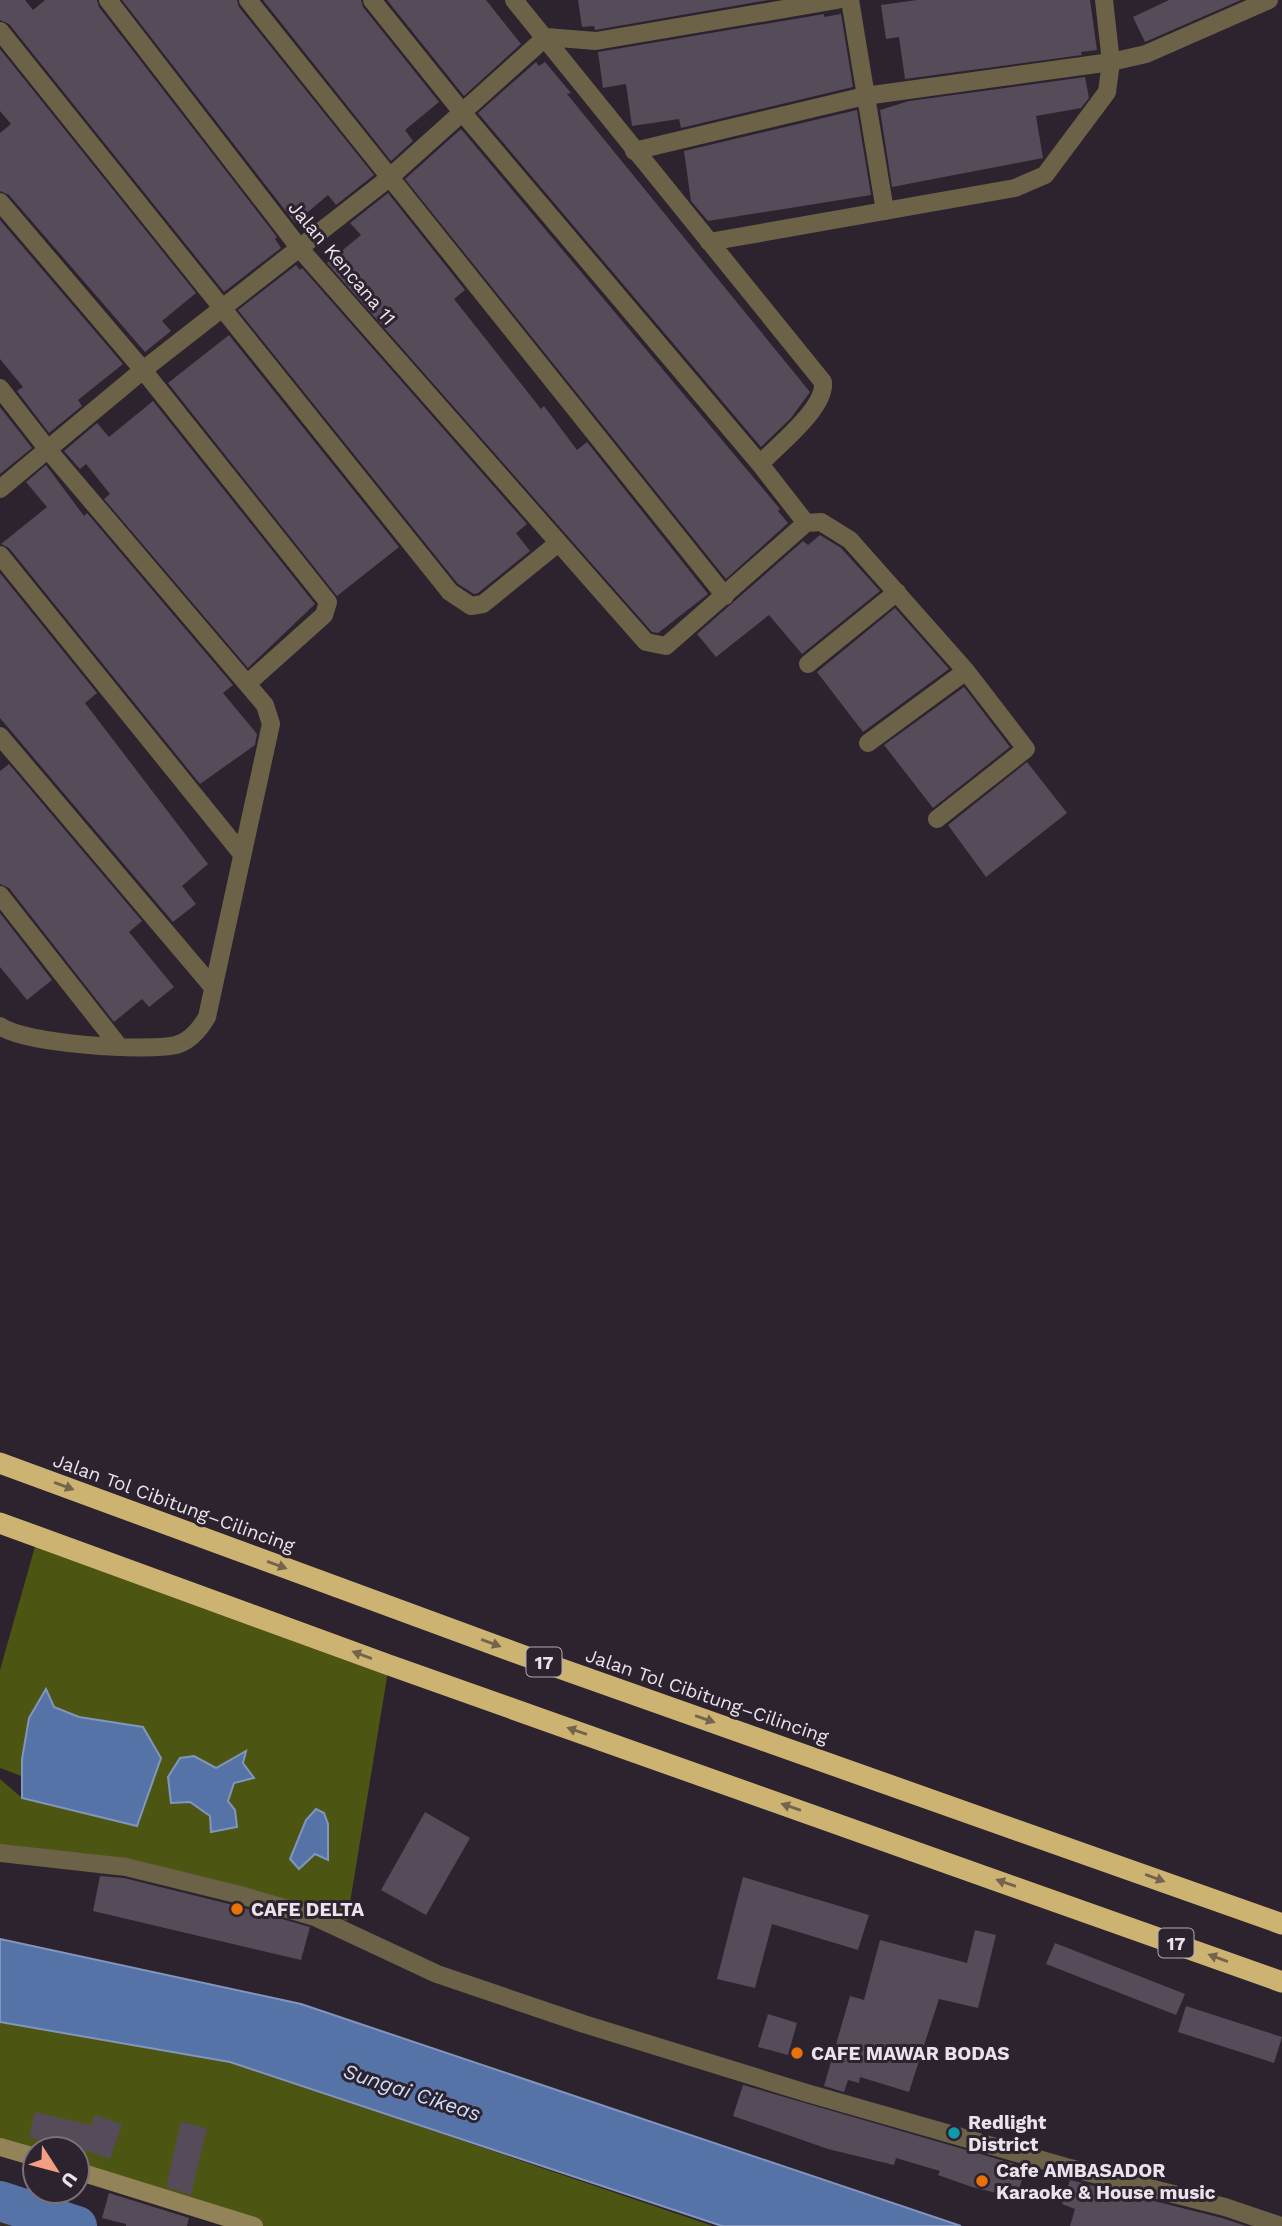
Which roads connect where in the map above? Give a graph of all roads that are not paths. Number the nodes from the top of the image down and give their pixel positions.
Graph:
1 (108, 0) edge
2 (247, 0) edge
3 (372, 0) edge
4 (514, 0) edge
5 (837, 0) edge
6 (850, 0) edge
7 (1104, 0) edge
8 (1269, 0) edge
9 (0, 31) edge
10 (547, 37) junction
11 (1111, 62) junction
12 (865, 96) junction
13 (461, 112) junction
14 (634, 151) junction
15 (389, 178) junction
16 (0, 202) edge
17 (884, 211) junction
18 (709, 242) junction
19 (301, 250) junction
20 (222, 310) junction
21 (143, 370) junction
22 (0, 388) edge
23 (49, 451) junction
24 (760, 464) junction
25 (0, 489) edge
26 (806, 523) junction
27 (557, 544) junction
28 (0, 555) edge
29 (897, 592) junction
30 (725, 596) junction
31 (808, 664) dead end
32 (966, 671) junction
33 (248, 683) junction
34 (0, 736) edge
35 (868, 743) dead end
36 (937, 819) dead end
37 (242, 854) junction
38 (0, 895) edge
39 (211, 985) junction
40 (0, 1026) edge
41 (118, 1045) junction
42 (0, 1463) edge
43 (0, 1523) edge
44 (0, 1853) edge
45 (1282, 1924) edge
46 (1282, 1982) edge
47 (0, 2147) edge
48 (21, 2153) edge
49 (91, 2175) edge
50 (254, 2226) edge
51 (1281, 2226) edge

1 - 19 street, Jalan Kencana 11
2 - 15 street
3 - 13 street
4 - 10 street
5 - 10 street
6 - 12 street
7 - 11 street
8 - 11 street
9 - 20 street
10 - 13 street
10 - 14 street
11 - 12 street
11 - 17 street
12 - 14 street
12 - 17 street
13 - 15 street
13 - 24 street
14 - 18 street
15 - 19 street
15 - 30 street
16 - 21 street
17 - 18 street
18 - 24 street
19 - 20 street
19 - 27 street, Jalan Kencana 11
20 - 21 street
20 - 27 street
21 - 23 street
21 - 33 street
22 - 23 street
23 - 25 street
23 - 33 street
24 - 26 street
26 - 29 street
26 - 30 street, Jalan Kencana 11
27 - 30 street, Jalan Kencana 11
28 - 37 street
29 - 31 street
29 - 32 street
32 - 35 street
32 - 36 street
33 - 37 street
34 - 39 street
37 - 39 street
38 - 41 street
39 - 41 street
40 - 41 street
42 -> 45 highway, Jalan Tol Cibitung–Cilincing / 17
46 -> 43 highway, 17
44 - 51 street
47 - 48 main road
49 - 50 main road

